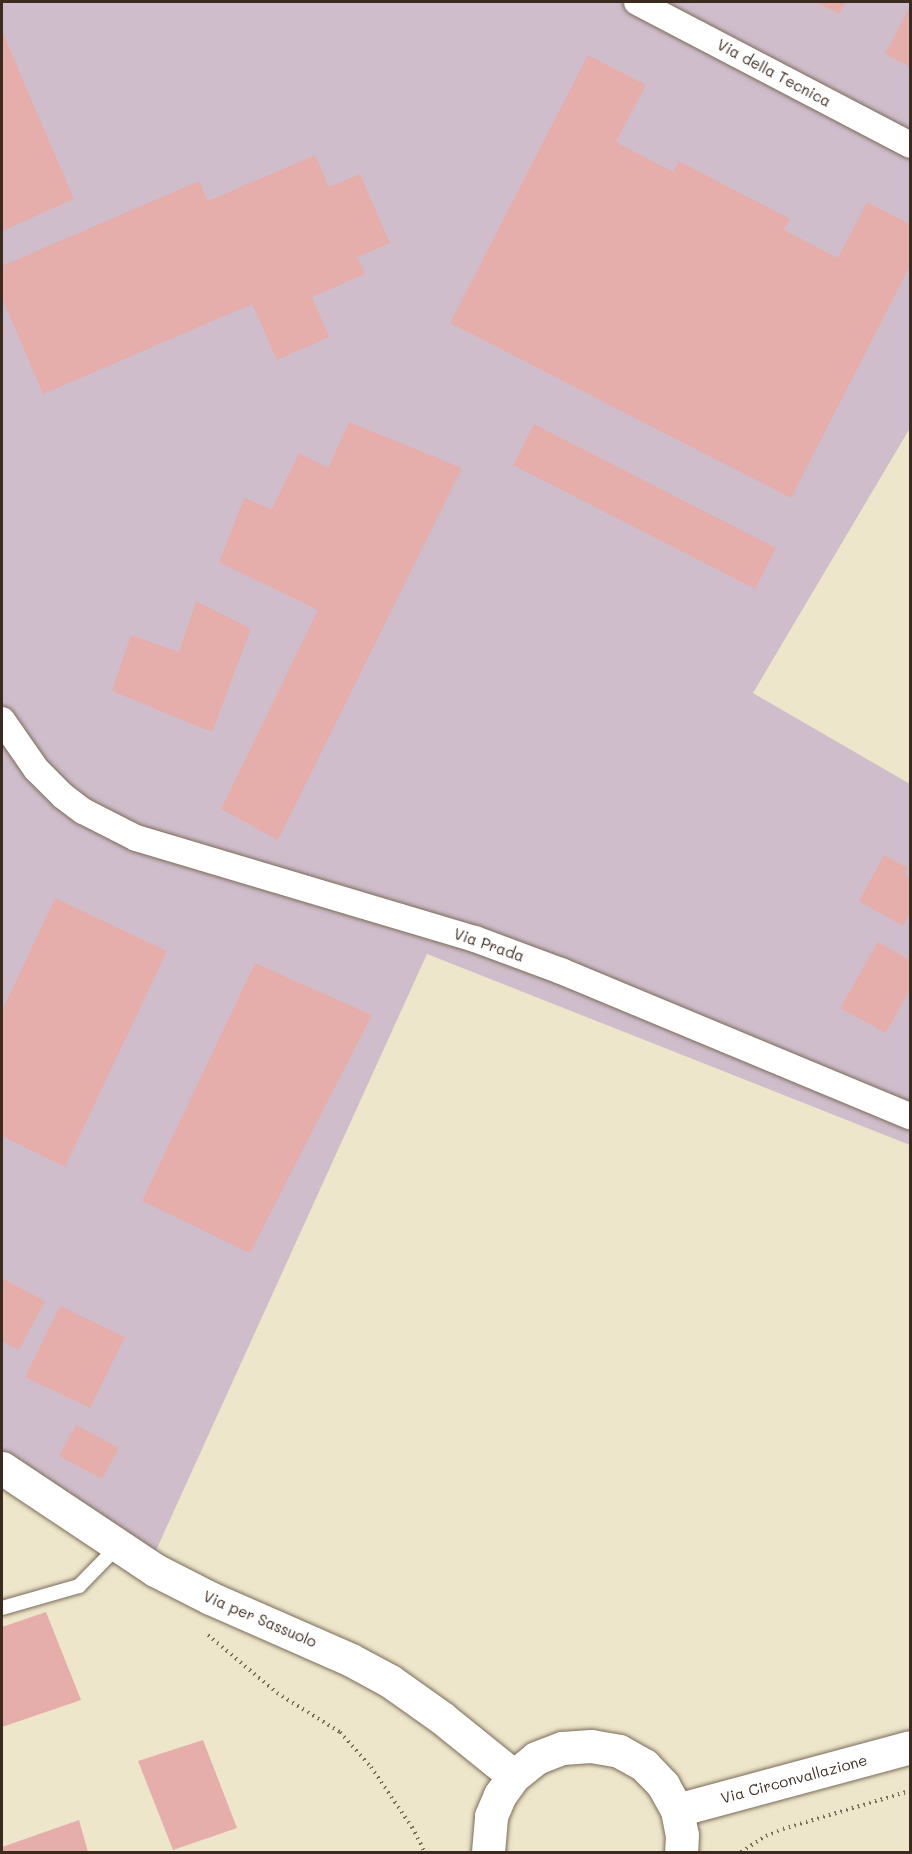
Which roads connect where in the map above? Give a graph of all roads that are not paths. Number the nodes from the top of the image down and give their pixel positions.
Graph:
1 (637, 2) edge
2 (910, 145) edge
3 (2, 720) edge
4 (910, 1116) edge
5 (2, 1468) edge
6 (117, 1547) junction
7 (2, 1608) edge
8 (910, 1747) edge
9 (514, 1776) junction
10 (677, 1810) junction
11 (489, 1852) edge
12 (681, 1852) edge

1 - 2 street, Via della Tecnica
3 - 4 street, Via Prada
5 - 6 main road, Via per Sassuolo
6 - 7 lane
6 - 9 main road, Via per Sassuolo
8 - 10 main road, Via Circonvallazione
9 - 10 main road
9 - 11 main road
10 - 12 main road

